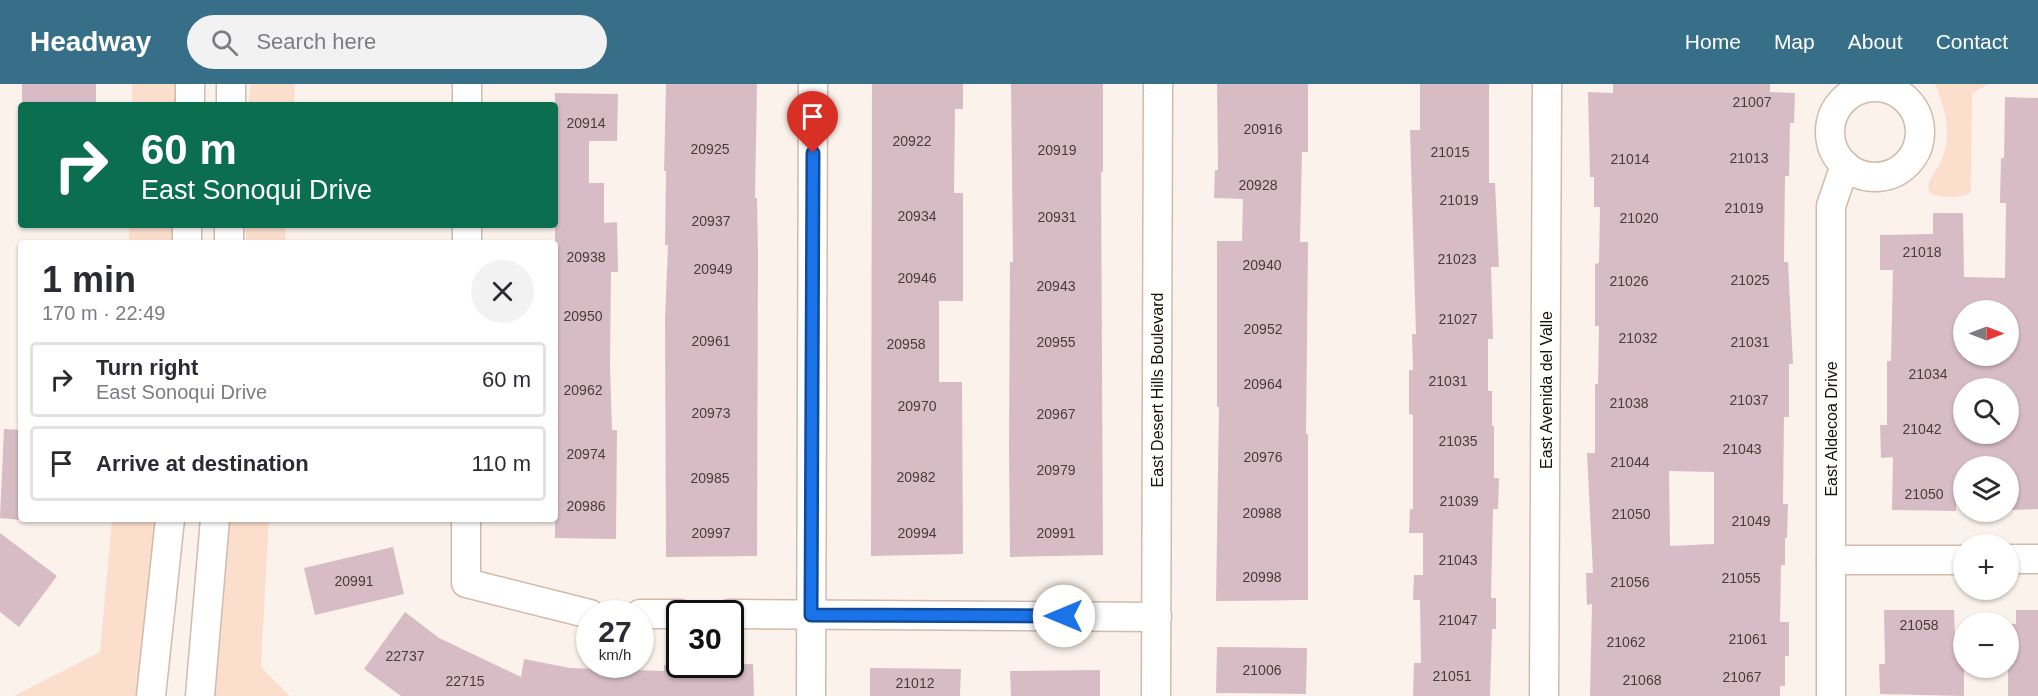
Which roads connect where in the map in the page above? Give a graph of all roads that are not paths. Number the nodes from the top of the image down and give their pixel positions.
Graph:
1 (190, 84) edge
2 (231, 84) edge
3 (467, 84) edge
4 (813, 84) edge
5 (1158, 84) edge
6 (1547, 84) edge
7 (190, 102) edge
8 (231, 102) edge
9 (467, 102) edge
10 (1845, 165) dead end
11 (170, 522) edge
12 (215, 522) edge
13 (466, 522) edge
14 (2038, 559) edge
15 (1831, 560) junction
16 (1953, 560) edge
17 (2019, 560) edge
18 (576, 611) edge
19 (744, 614) edge
20 (811, 615) junction
21 (1156, 617) junction
22 (151, 696) edge
23 (200, 696) edge
24 (811, 696) edge
25 (1156, 696) edge
26 (1544, 696) edge
27 (1831, 696) edge

1 - 7 street
2 - 8 street
3 - 9 street
4 - 20 street
5 - 21 street, East Desert Hills Boulevard
6 - 26 street, East Avenida del Valle
10 - 15 street, East Aldecoa Drive
11 - 22 street
12 - 23 street
13 - 18 street
14 - 17 street
15 - 16 street
15 - 27 street, East Aldecoa Drive
19 - 20 street
20 - 21 street
20 - 24 street
21 - 25 street, East Desert Hills Boulevard

